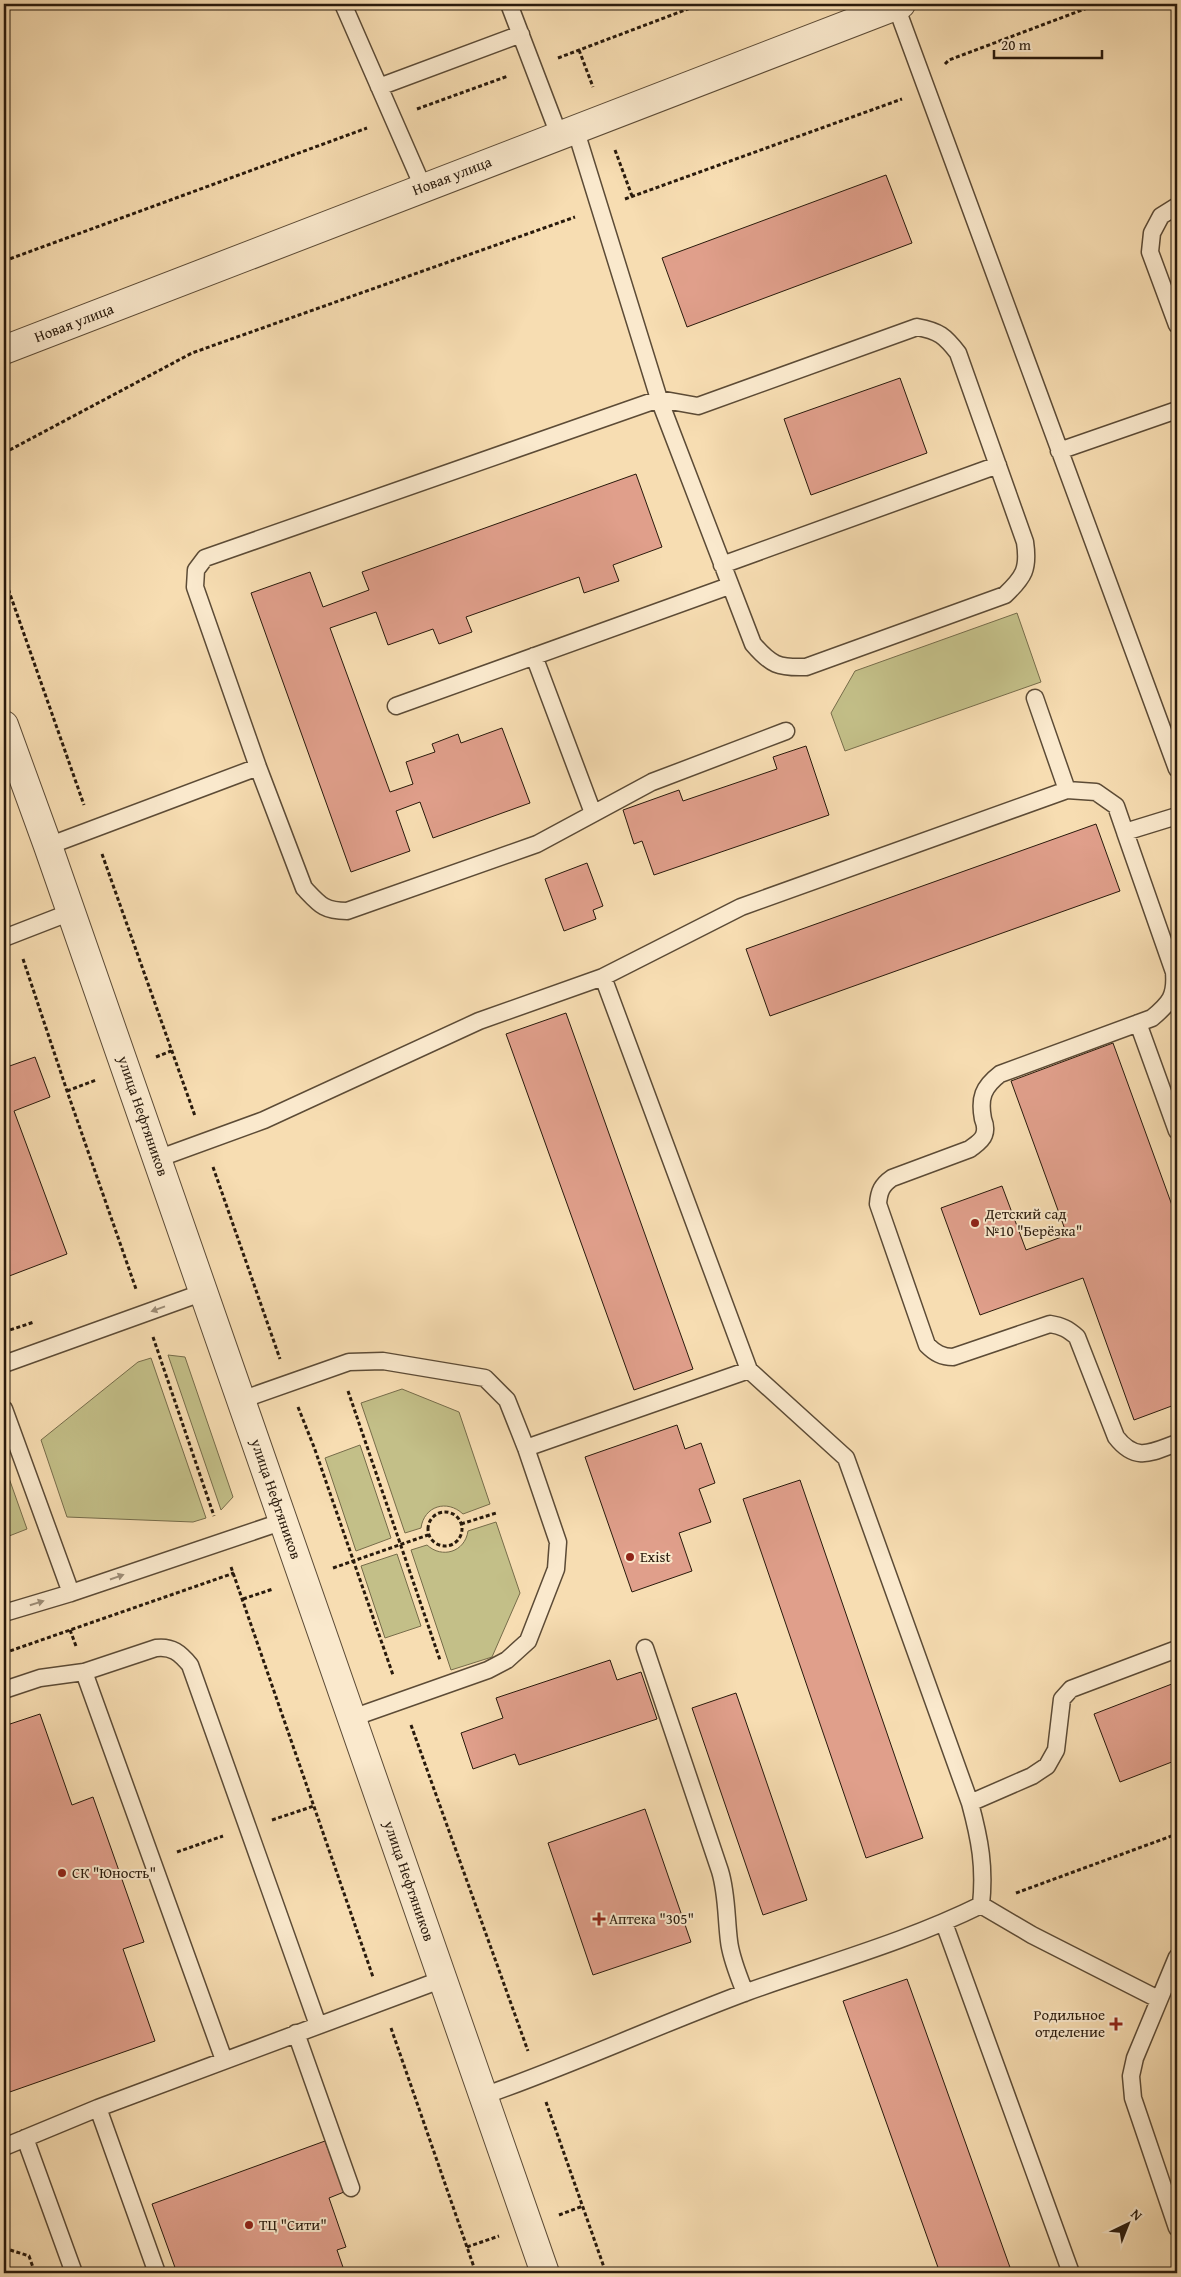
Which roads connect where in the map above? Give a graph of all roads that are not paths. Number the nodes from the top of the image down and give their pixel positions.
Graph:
1 (344, 4) edge
2 (509, 4) edge
3 (898, 5) edge
4 (521, 34) junction
5 (379, 86) junction
6 (567, 132) junction
7 (423, 187) junction
8 (1177, 206) edge
9 (1177, 325) edge
10 (4, 350) edge
11 (659, 399) junction
12 (1177, 410) edge
13 (1059, 451) junction
14 (998, 465) junction
15 (722, 565) junction
16 (729, 586) junction
17 (534, 656) junction
18 (1036, 698) dead end
19 (396, 706) dead end
20 (4, 725) edge
21 (786, 731) dead end
22 (258, 767) junction
23 (1177, 769) edge
24 (11, 770) edge
25 (1067, 790) junction
26 (593, 813) junction
27 (1177, 816) edge
28 (1125, 832) junction
29 (48, 846) junction
30 (71, 912) junction
31 (9, 936) edge
32 (603, 977) junction
33 (1138, 1024) junction
34 (1177, 1132) edge
35 (157, 1159) junction
36 (204, 1292) junction
37 (4, 1364) edge
38 (749, 1370) junction
39 (241, 1400) junction
40 (4, 1409) edge
41 (1177, 1443) edge
42 (526, 1448) junction
43 (284, 1520) junction
44 (71, 1593) junction
45 (4, 1613) edge
46 (645, 1648) dead end
47 (1177, 1649) edge
48 (84, 1672) junction
49 (4, 1690) edge
50 (352, 1718) junction
51 (970, 1803) junction
52 (981, 1905) junction
53 (944, 1923) junction
54 (1177, 1957) edge
55 (443, 1979) junction
56 (745, 1993) junction
57 (1158, 1999) junction
58 (318, 2025) junction
59 (296, 2033) junction
60 (224, 2060) junction
61 (483, 2096) junction
62 (98, 2108) junction
63 (25, 2138) junction
64 (4, 2147) edge
65 (351, 2188) dead end
66 (1177, 2228) edge
67 (74, 2273) edge
68 (156, 2273) edge
69 (545, 2273) edge
70 (1071, 2273) edge

1 - 5 lane
2 - 4 lane
3 - 6 street, Новая улица
3 - 13 lane
4 - 5 lane
4 - 6 lane
5 - 7 lane
6 - 7 street, Новая улица
6 - 11 lane
7 - 10 street, Новая улица
8 - 9 lane
11 - 14 lane
11 - 15 lane
11 - 22 lane
12 - 13 lane
13 - 23 lane
14 - 15 lane
14 - 16 lane
15 - 16 lane
16 - 17 lane
17 - 19 lane
17 - 26 lane
18 - 25 lane
20 - 24 street, улица Нефтяников
21 - 26 lane
22 - 26 lane
22 - 29 lane
24 - 29 street, улица Нефтяников
25 - 28 lane
25 - 32 lane
27 - 28 lane
28 - 33 lane
29 - 30 street, улица Нефтяников
30 - 31 lane
30 - 35 street, улица Нефтяников
32 - 35 lane
32 - 38 lane
33 - 34 lane
33 - 41 lane
35 - 36 street, улица Нефтяников
36 -> 37 lane
36 - 39 street, улица Нефтяников
38 - 42 lane
38 - 51 lane
39 - 42 lane
39 - 43 street, улица Нефтяников
40 - 44 lane
42 - 50 lane
44 -> 43 lane
43 - 50 street, улица Нефтяников
45 -> 44 lane
46 - 56 lane
47 - 51 lane
48 - 49 lane
48 - 58 lane
48 - 60 lane
50 - 55 street, улица Нефтяников
51 - 52 lane
52 - 53 lane
52 - 57 lane
53 - 56 lane
53 - 70 lane
54 - 57 lane
55 - 58 lane
55 - 61 street, улица Нефтяников
56 - 61 lane
57 - 66 lane
58 - 59 lane
59 - 60 lane
59 - 65 lane
60 - 62 lane
61 - 69 street, улица Нефтяников
62 - 63 lane
62 - 68 lane
63 - 64 lane
63 - 67 lane

